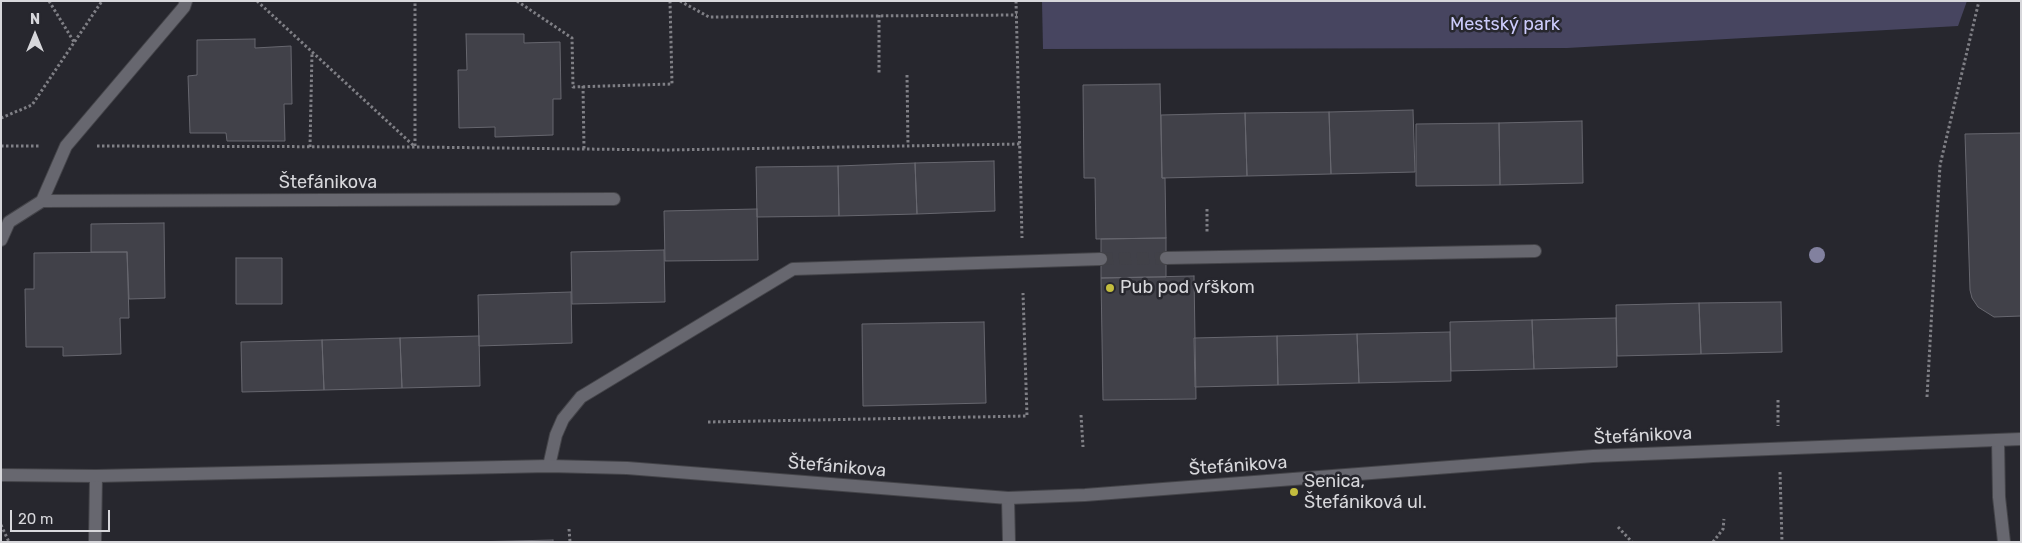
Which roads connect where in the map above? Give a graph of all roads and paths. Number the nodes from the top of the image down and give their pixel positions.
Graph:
1 (49, 1) edge
2 (102, 1) edge
3 (186, 1) edge
4 (258, 1) edge
5 (415, 1) edge
6 (517, 1) edge
7 (670, 1) edge
8 (680, 1) edge
9 (1016, 1) edge
10 (1979, 3) edge
11 (879, 15) junction
12 (1016, 15) junction
13 (74, 42) junction
14 (312, 52) junction
15 (879, 75) dead end
16 (907, 75) dead end
17 (584, 86) junction
18 (1, 118) edge
19 (1021, 144) junction
20 (908, 145) junction
21 (1, 146) edge
22 (66, 146) junction
23 (310, 147) junction
24 (414, 147) junction
25 (584, 149) junction
26 (614, 199) dead end
27 (42, 201) junction
28 (1, 240) edge
29 (1535, 251) dead end
30 (1166, 258) tunnel mouth
31 (1101, 259) tunnel mouth
32 (1023, 262) junction
33 (1023, 293) dead end
34 (1927, 397) dead end
35 (1081, 415) dead end
36 (708, 422) dead end
37 (2021, 439) edge
38 (1998, 440) junction
39 (1083, 448) dead end
40 (549, 466) junction
41 (1, 475) edge
42 (96, 476) junction
43 (1008, 498) junction
44 (1724, 519) dead end
45 (1, 525) edge
46 (1618, 527) dead end
47 (569, 529) dead end
48 (9, 542) edge
49 (95, 542) edge
50 (570, 542) edge
51 (1009, 542) edge
52 (1632, 542) edge
53 (1713, 542) edge
54 (2004, 542) edge

1 - 13 path
2 - 13 path
3 - 22 street
4 - 14 path
5 - 24 path
6 - 17 path
7 - 17 path
8 - 11 path
9 - 12 path
10 - 34 path
11 - 12 path
11 - 15 path
12 - 19 path
13 - 18 path
14 - 23 path
14 - 24 path
16 - 20 path
17 - 25 path
19 - 20 path
19 - 32 path
20 - 25 path
21 - 22 path
22 - 23 path
22 - 27 street
23 - 24 path
24 - 25 path
26 - 27 street, Štefánikova
27 - 28 street
29 - 30 street
31 - 32 street
32 - 40 street
33 - 36 path
35 - 39 path
37 - 38 street, Štefánikova
38 - 43 street, Štefánikova
38 - 54 street
40 - 42 street, Štefánikova
40 - 43 street, Štefánikova
41 - 42 street, Štefánikova
42 - 49 street
43 - 51 street
44 - 53 path
45 - 48 path
46 - 52 path
47 - 50 path

